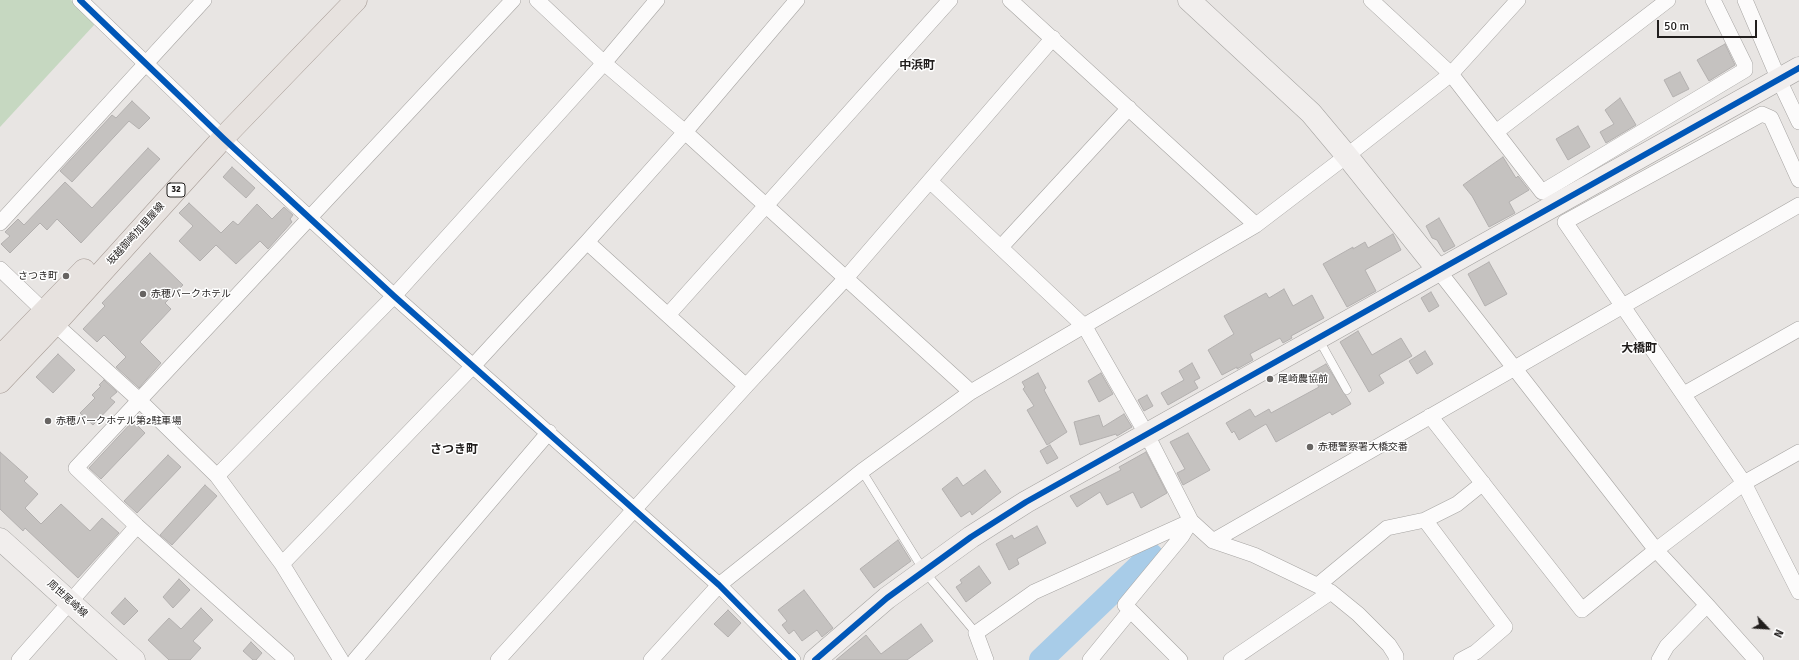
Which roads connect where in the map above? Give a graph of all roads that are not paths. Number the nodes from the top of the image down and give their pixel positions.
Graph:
1 (80, 0) edge
2 (204, 0) edge
3 (338, 0) edge
4 (356, 0) edge
5 (513, 0) edge
6 (537, 0) edge
7 (657, 0) edge
8 (797, 0) edge
9 (950, 0) edge
10 (1010, 0) edge
11 (1189, 0) edge
12 (1371, 0) edge
13 (1518, 0) edge
14 (1668, 0) edge
15 (1713, 0) edge
16 (1745, 0) edge
17 (1053, 38) junction
18 (604, 62) junction
19 (147, 63) junction
20 (1451, 74) junction
21 (1788, 74) edge
22 (1129, 108) junction
23 (1799, 122) edge
24 (685, 132) junction
25 (1496, 132) junction
26 (219, 134) junction
27 (1347, 156) junction
28 (1799, 180) edge
29 (931, 182) junction
30 (1799, 205) edge
31 (765, 206) junction
32 (310, 218) junction
33 (0, 223) edge
34 (1256, 225) junction
35 (587, 242) junction
36 (1001, 247) junction
37 (0, 269) edge
38 (1438, 270) junction
39 (846, 278) junction
40 (394, 296) junction
41 (1622, 305) junction
42 (668, 315) junction
43 (50, 318) junction
44 (1085, 327) junction
45 (1799, 329) edge
46 (1318, 338) junction
47 (0, 357) edge
48 (474, 365) junction
49 (1514, 369) junction
50 (0, 382) edge
51 (746, 386) junction
52 (1347, 390) dead end
53 (971, 392) junction
54 (1684, 394) junction
55 (139, 400) junction
56 (1430, 416) junction
57 (549, 432) junction
58 (1147, 435) junction
59 (1799, 452) edge
60 (862, 471) junction
61 (217, 476) junction
62 (1483, 483) junction
63 (1744, 484) junction
64 (635, 509) junction
65 (1425, 520) junction
66 (1191, 521) junction
67 (137, 526) junction
68 (0, 539) edge
69 (1212, 541) junction
70 (1656, 550) junction
71 (282, 564) junction
72 (924, 571) junction
73 (719, 585) junction
74 (1318, 585) junction
75 (1331, 592) junction
76 (1799, 592) edge
77 (70, 602) junction
78 (1707, 604) junction
79 (1130, 611) junction
80 (976, 633) junction
81 (19, 660) edge
82 (134, 660) edge
83 (287, 660) edge
84 (341, 660) edge
85 (355, 660) edge
86 (498, 660) edge
87 (651, 660) edge
88 (793, 660) edge
89 (815, 660) edge
90 (986, 660) edge
91 (1090, 660) edge
92 (1180, 660) edge
93 (1231, 660) edge
94 (1396, 660) edge
95 (1461, 660) edge
96 (1659, 660) edge
97 (1756, 660) edge

1 - 19 street
2 - 19 street
3 - 26 main road, 坂越御崎加里屋線 / 32
4 - 26 main road, 坂越御崎加里屋線 / 32
5 - 32 street
6 - 18 street
7 - 18 street
8 - 24 street
9 - 31 street
10 - 17 street
11 - 27 street
12 - 20 street
13 - 20 street
14 - 25 street
15 - 25 street
16 - 21 street
17 - 22 street
17 - 29 street
18 - 24 street
18 - 40 street
19 - 26 street
19 - 33 street
20 - 25 street
20 - 27 street
21 - 23 street
21 - 38 street
22 - 34 street
22 - 36 street
24 - 31 street
24 - 35 street
26 - 32 street
26 - 43 main road, 坂越御崎加里屋線 / 32
27 - 34 street
27 - 38 street
28 - 41 street
29 - 36 street
29 - 39 street
30 - 41 street
31 - 39 street
31 - 42 street
32 - 40 street
32 - 55 street
34 - 44 street
35 - 42 street
35 - 48 street
36 - 44 street
37 - 43 street
38 - 46 street
38 - 49 street
39 - 51 street
39 - 53 street
40 - 48 street
40 - 61 street
41 - 49 street
41 - 54 street
42 - 51 street
43 - 47 main road, 坂越御崎加里屋線 / 32
43 - 50 main road, 坂越御崎加里屋線 / 32
43 - 55 street
44 - 53 street
44 - 58 street
45 - 54 street
46 - 52 lane
46 - 58 street
48 - 57 street
48 - 71 street
49 - 56 street
49 - 70 street
51 - 64 street
53 - 60 street
54 - 63 street
55 - 61 street
55 - 67 street
56 - 62 street
56 - 69 street
57 - 64 street
57 - 85 street
58 - 66 street
58 - 72 street
59 - 63 street
60 - 72 lane
60 - 73 street
61 - 71 street
62 - 65 street
62 - 70 street
63 - 70 street
63 - 76 street
64 - 73 street
64 - 86 street
65 - 74 street
65 - 95 street
66 - 69 street
66 - 79 street
66 - 80 street
67 - 77 street
67 - 83 street
68 - 77 street, 周世尾崎線
69 - 74 street
70 - 78 street
71 - 84 street
72 - 80 lane
72 - 89 street
73 - 87 street
73 - 88 street
74 - 75 street
75 - 93 street
75 - 94 street
77 - 81 street
77 - 82 street, 周世尾崎線
78 - 96 street
78 - 97 street
79 - 91 street
79 - 92 street
80 - 90 street

